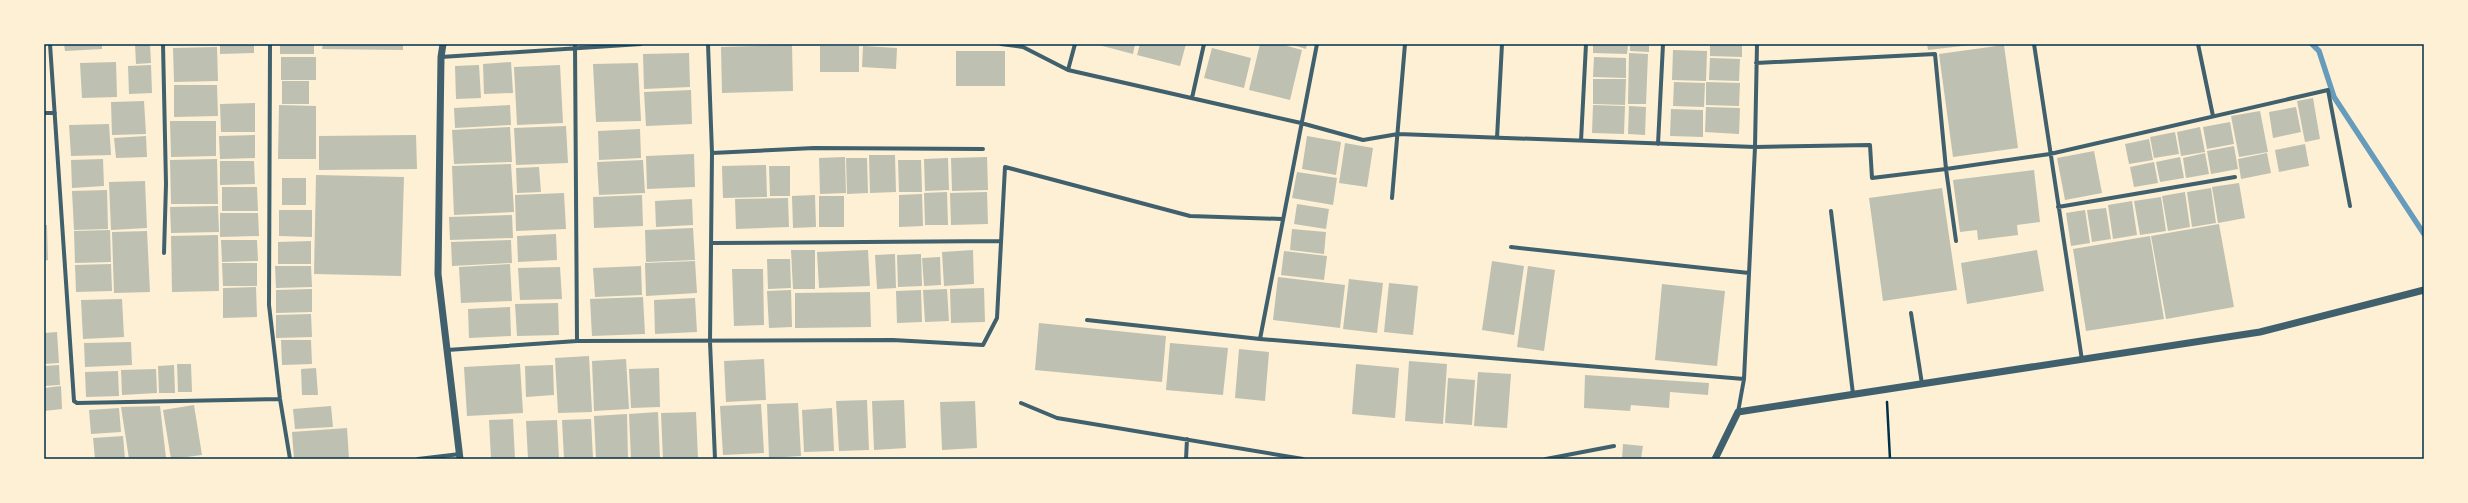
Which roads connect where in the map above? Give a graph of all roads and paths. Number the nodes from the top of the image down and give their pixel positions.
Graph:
1 (50, 44) edge
2 (163, 44) edge
3 (270, 44) edge
4 (443, 44) edge
5 (641, 44) edge
6 (708, 44) edge
7 (1001, 44) edge
8 (1075, 44) edge
9 (1204, 44) edge
10 (1317, 44) edge
11 (1405, 44) edge
12 (1502, 44) edge
13 (1586, 44) edge
14 (1663, 44) edge
15 (1757, 44) edge
16 (2034, 44) edge
17 (2198, 44) edge
18 (575, 46) edge
19 (441, 56) junction
20 (1756, 63) junction
21 (1068, 70) junction
22 (1192, 98) junction
23 (44, 113) edge
24 (55, 113) junction
25 (2213, 116) junction
26 (1301, 123) junction
27 (1398, 134) junction
28 (1497, 138) junction
29 (1581, 141) junction
30 (1658, 144) junction
31 (1755, 147) junction
32 (983, 149) dead end
33 (712, 153) junction
34 (2050, 154) junction
35 (1946, 170) junction
36 (2235, 177) dead end
37 (1392, 198) dead end
38 (2350, 206) dead end
39 (2058, 207) junction
40 (1831, 211) dead end
41 (1282, 219) junction
42 (1001, 240) junction
43 (1956, 241) dead end
44 (713, 244) junction
45 (1510, 248) dead end
46 (164, 253) dead end
47 (1749, 273) junction
48 (2424, 290) edge
49 (1911, 313) dead end
50 (1087, 320) dead end
51 (1260, 339) junction
52 (577, 341) junction
53 (710, 342) junction
54 (447, 350) junction
55 (2082, 360) junction
56 (1744, 379) junction
57 (1922, 384) junction
58 (1887, 389) junction
59 (1853, 394) junction
60 (280, 399) junction
61 (1021, 403) dead end
62 (1738, 412) junction
63 (1187, 440) junction
64 (1614, 446) dead end
65 (460, 457) edge
66 (290, 459) edge
67 (418, 459) edge
68 (715, 459) edge
69 (1186, 459) edge
70 (1303, 459) edge
71 (1546, 459) edge
72 (1715, 459) edge
73 (1890, 459) edge

1 - 24 street
2 - 46 street
3 - 60 street
4 - 19 street
5 - 18 street
6 - 33 street
7 - 21 street
8 - 21 street
9 - 22 street
10 - 26 street
11 - 27 street
12 - 28 street
13 - 29 street
14 - 30 street
15 - 20 street
16 - 34 street
17 - 25 street
18 - 19 street
18 - 52 street
19 - 54 street
20 - 31 street
20 - 35 street
21 - 22 street
22 - 26 street
23 - 24 street
24 - 60 street
25 - 34 street
25 - 38 street
26 - 27 street
26 - 41 street
27 - 28 street
27 - 37 street
28 - 29 street
29 - 30 street
30 - 31 street
31 - 35 street
31 - 47 street
32 - 33 street
33 - 44 street
34 - 35 street
34 - 39 street
35 - 43 street
36 - 39 street
39 - 55 street
40 - 59 street
41 - 42 street
41 - 51 street
42 - 44 street
42 - 53 street
44 - 53 street
45 - 47 street
47 - 56 street
48 - 55 street
49 - 57 street
50 - 51 street
51 - 56 street
52 - 53 street
52 - 54 street
53 - 68 street
54 - 65 street
55 - 57 street
56 - 62 street
57 - 58 street
58 - 59 street
58 - 73 path
59 - 62 street
60 - 66 street
61 - 63 street
62 - 72 street
63 - 69 street
63 - 70 street
64 - 71 street
65 - 67 street

